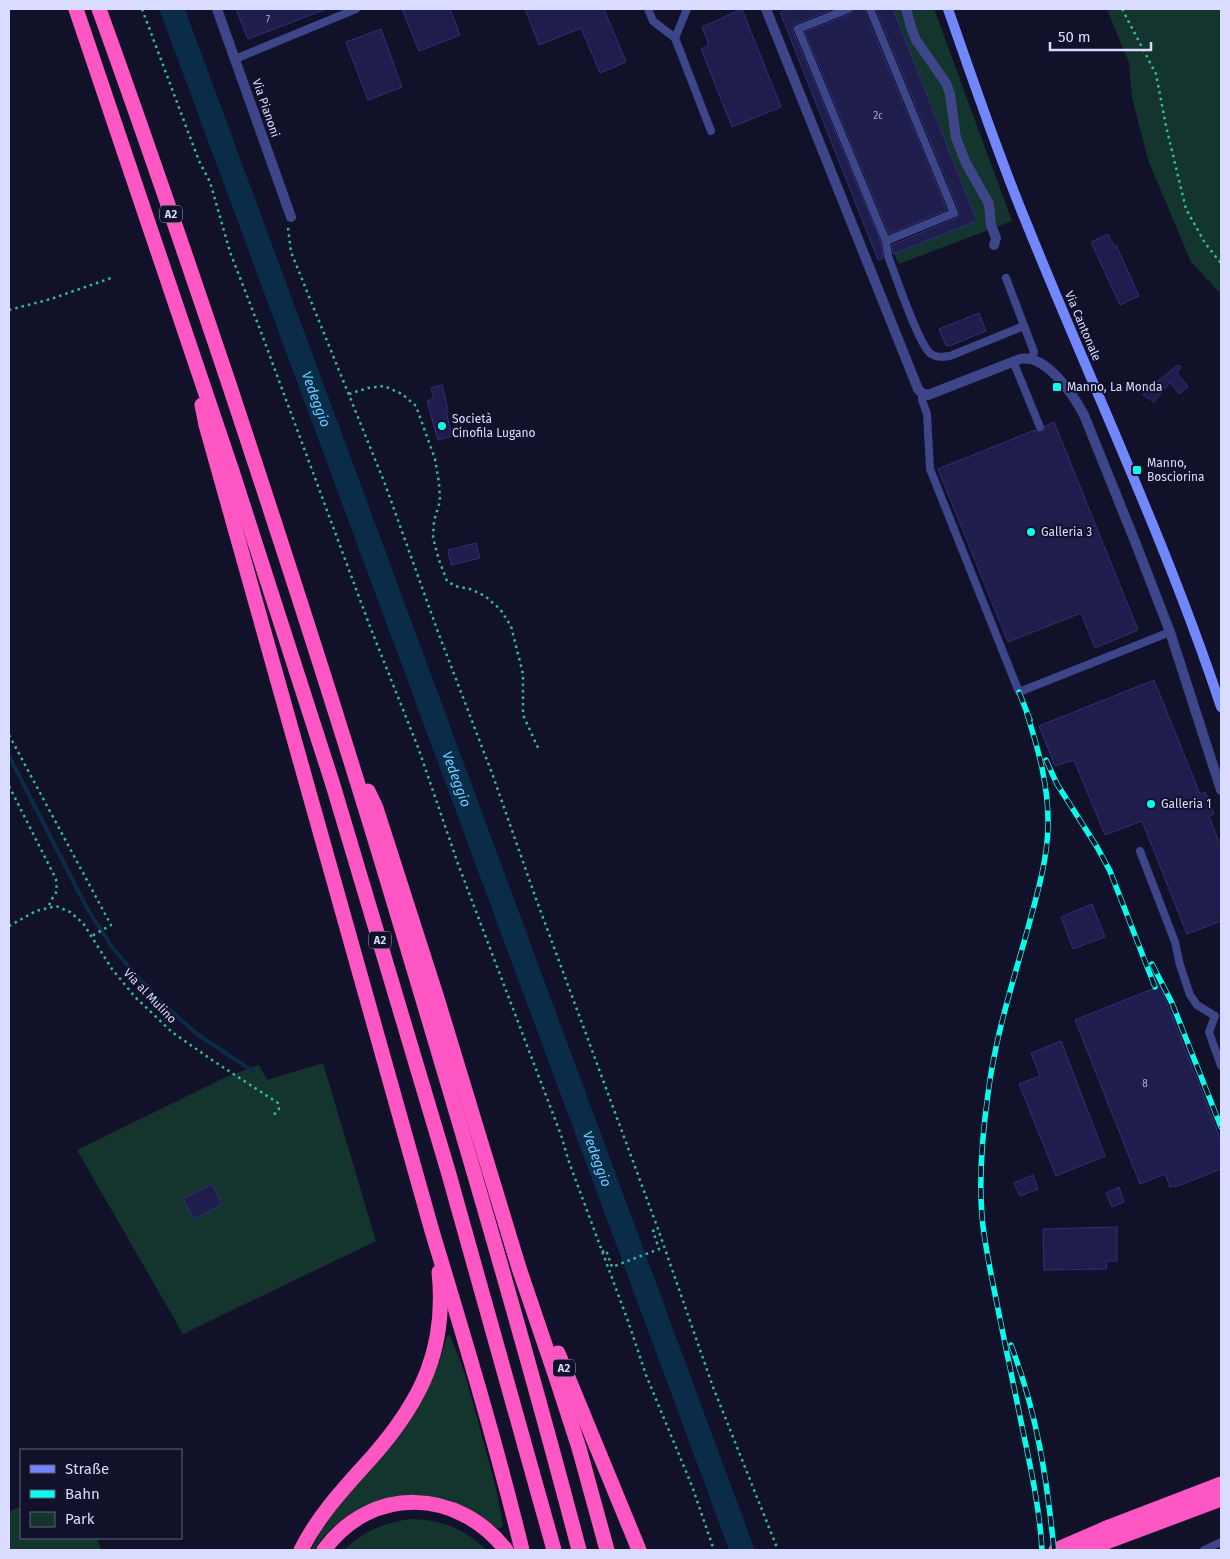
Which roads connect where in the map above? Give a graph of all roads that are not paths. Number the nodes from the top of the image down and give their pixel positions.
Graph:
1 (76, 9) edge
2 (99, 9) edge
3 (217, 9) edge
4 (356, 9) edge
5 (648, 9) edge
6 (687, 9) edge
7 (766, 9) edge
8 (848, 9) edge
9 (870, 9) edge
10 (906, 9) edge
11 (948, 9) edge
12 (675, 38) junction
13 (235, 59) junction
14 (711, 132) dead end
15 (291, 217) road end
16 (886, 241) junction
17 (994, 245) dead end
18 (1006, 278) dead end
19 (1024, 326) junction
20 (188, 335) junction
21 (1032, 358) junction
22 (1013, 362) junction
23 (922, 394) junction
24 (1040, 427) dead end
25 (1170, 632) junction
26 (1221, 707) edge
27 (350, 756) junction
28 (1221, 790) edge
29 (1140, 851) dead end
30 (1218, 1016) edge
31 (1221, 1066) edge
32 (494, 1185) junction
33 (432, 1231) junction
34 (1221, 1484) edge
35 (1221, 1499) edge
36 (1221, 1542) edge
37 (1079, 1547) edge
38 (301, 1550) edge
39 (324, 1550) edge
40 (506, 1550) edge
41 (522, 1550) edge
42 (554, 1550) edge
43 (579, 1550) edge
44 (607, 1550) edge
45 (639, 1550) edge
46 (1056, 1550) edge
47 (1204, 1550) edge

1 - 20 highway, A2
2 - 27 highway, A2
3 - 13 street, Via Pianoni
4 - 13 lane
5 - 12 lane
6 - 12 lane
7 - 23 street
8 - 16 lane
9 - 16 lane
10 - 17 street
11 - 26 main road, Via Cantonale
12 - 14 lane
13 - 15 street, Via Pianoni
16 - 19 lane
18 - 19 lane
19 - 21 lane
20 - 33 highway, A2
20 - 42 highway, A2
21 - 22 street
21 - 25 street
22 - 23 street
22 - 24 lane
23 - 25 lane
25 - 28 street
27 - 32 highway, A2
27 - 43 highway, A2
29 - 30 lane
30 - 31 lane
32 - 44 highway, A2
32 - 45 highway, A2
33 - 38 highway, A2
33 - 41 highway, A2
34 - 37 highway
35 - 37 highway
36 - 47 lane
37 - 46 highway
39 - 40 highway

